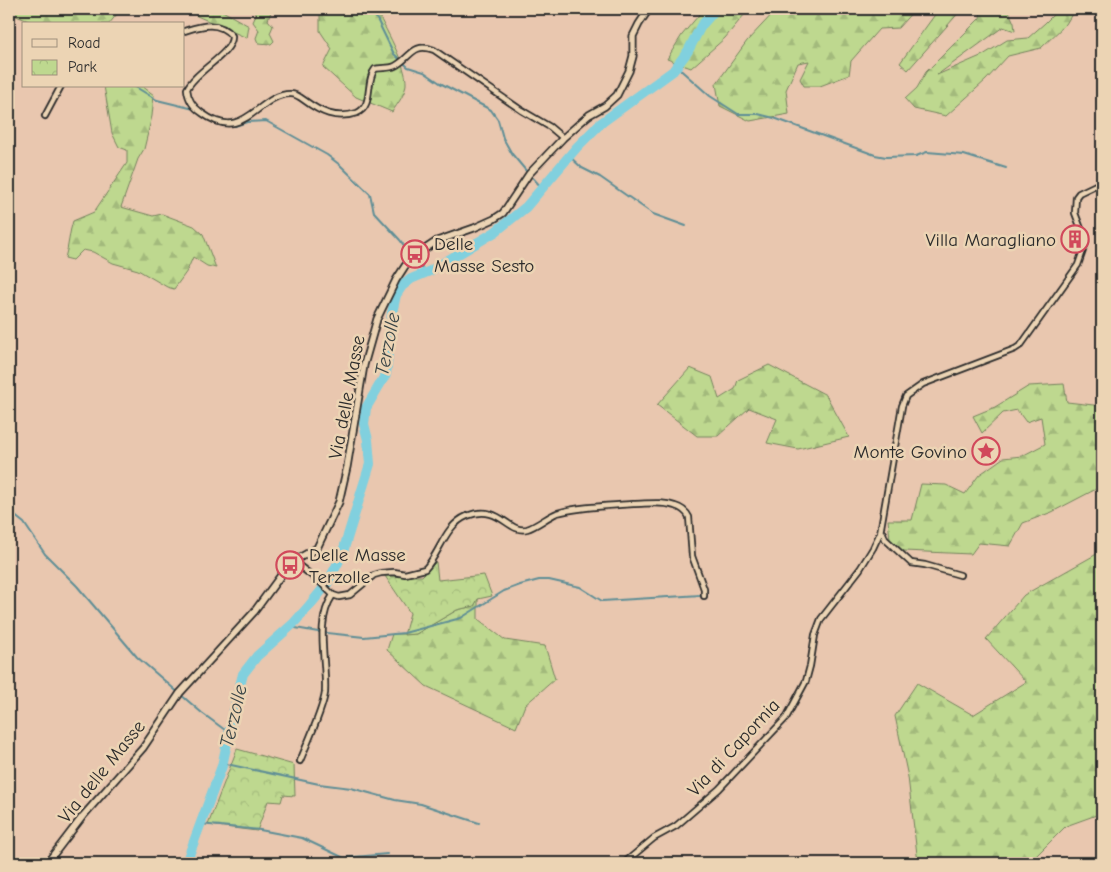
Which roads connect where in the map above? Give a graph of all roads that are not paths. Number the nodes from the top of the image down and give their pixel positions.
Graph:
1 (649, 9) edge
2 (185, 31) edge
3 (60, 88) edge
4 (45, 116) dead end
5 (563, 138) junction
6 (1102, 182) edge
7 (880, 533) junction
8 (293, 561) junction
9 (960, 575) dead end
10 (332, 594) junction
11 (704, 596) dead end
12 (300, 761) dead end
13 (47, 863) edge
14 (624, 863) edge

1 - 5 street, Via delle Masse
2 - 5 street
3 - 4 street
5 - 8 street, Via delle Masse
6 - 7 street, Via di Capornia
7 - 9 street
7 - 14 street, Via di Capornia
8 - 10 street
8 - 13 street, Via delle Masse
10 - 11 street
10 - 12 street

